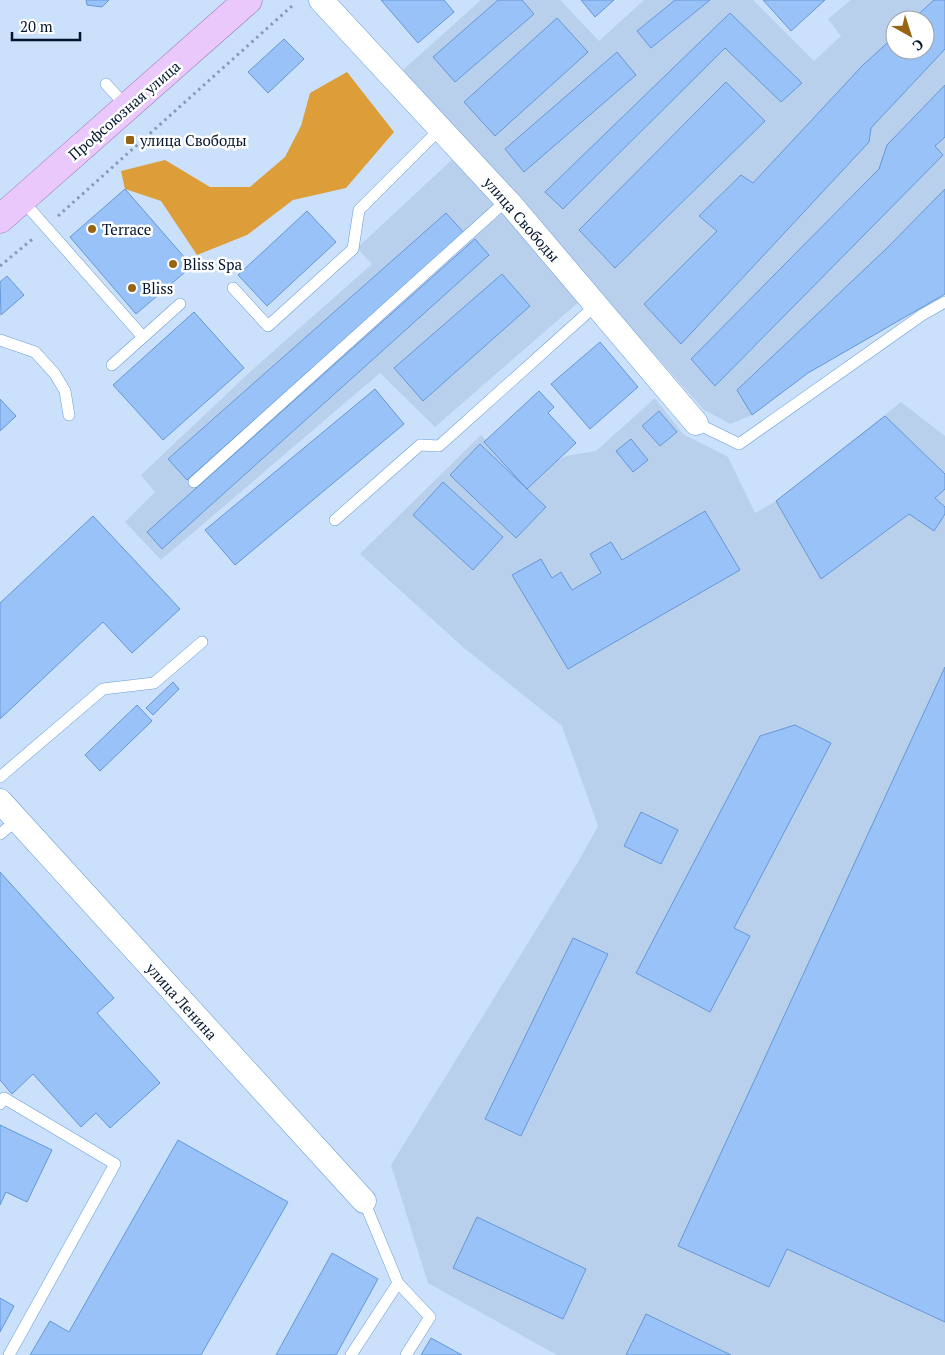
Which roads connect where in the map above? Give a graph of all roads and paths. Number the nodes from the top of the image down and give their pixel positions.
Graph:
1 (248, 0) edge
2 (321, 0) edge
3 (292, 6) dead end
4 (106, 84) dead end
5 (127, 107) junction
6 (440, 129) junction
7 (22, 200) junction
8 (507, 200) junction
9 (0, 219) edge
10 (46, 227) junction
11 (0, 266) edge
12 (233, 288) dead end
13 (945, 302) edge
14 (180, 304) dead end
15 (596, 305) junction
16 (143, 337) junction
17 (0, 340) edge
18 (112, 365) dead end
19 (69, 415) dead end
20 (696, 423) joint
21 (194, 482) dead end
22 (336, 520) dead end
23 (202, 642) dead end
24 (0, 777) edge
25 (0, 801) edge
26 (8, 827) edge
27 (1, 1098) edge
28 (364, 1201) joint
29 (398, 1283) junction
30 (9, 1355) edge
31 (351, 1355) edge
32 (406, 1355) edge

1 - 5 main road, Профсоюзная улица
2 - 6 street, улица Свободы
3 - 10 path
4 - 5 lane
5 - 7 main road, Профсоюзная улица
6 - 8 street, улица Свободы
6 - 12 lane
7 - 9 main road, Профсоюзная улица
7 - 10 lane
8 - 15 street, улица Свободы
8 - 21 lane
10 - 11 path
10 - 16 lane
13 - 20 lane
14 - 16 lane
15 - 20 street, улица Свободы
15 - 22 lane
16 - 18 lane
17 - 19 lane
23 - 24 lane
25 - 26 street, улица Ленина
26 - 28 street, улица Ленина
27 - 30 lane
28 - 29 lane
29 - 31 lane
29 - 32 lane

